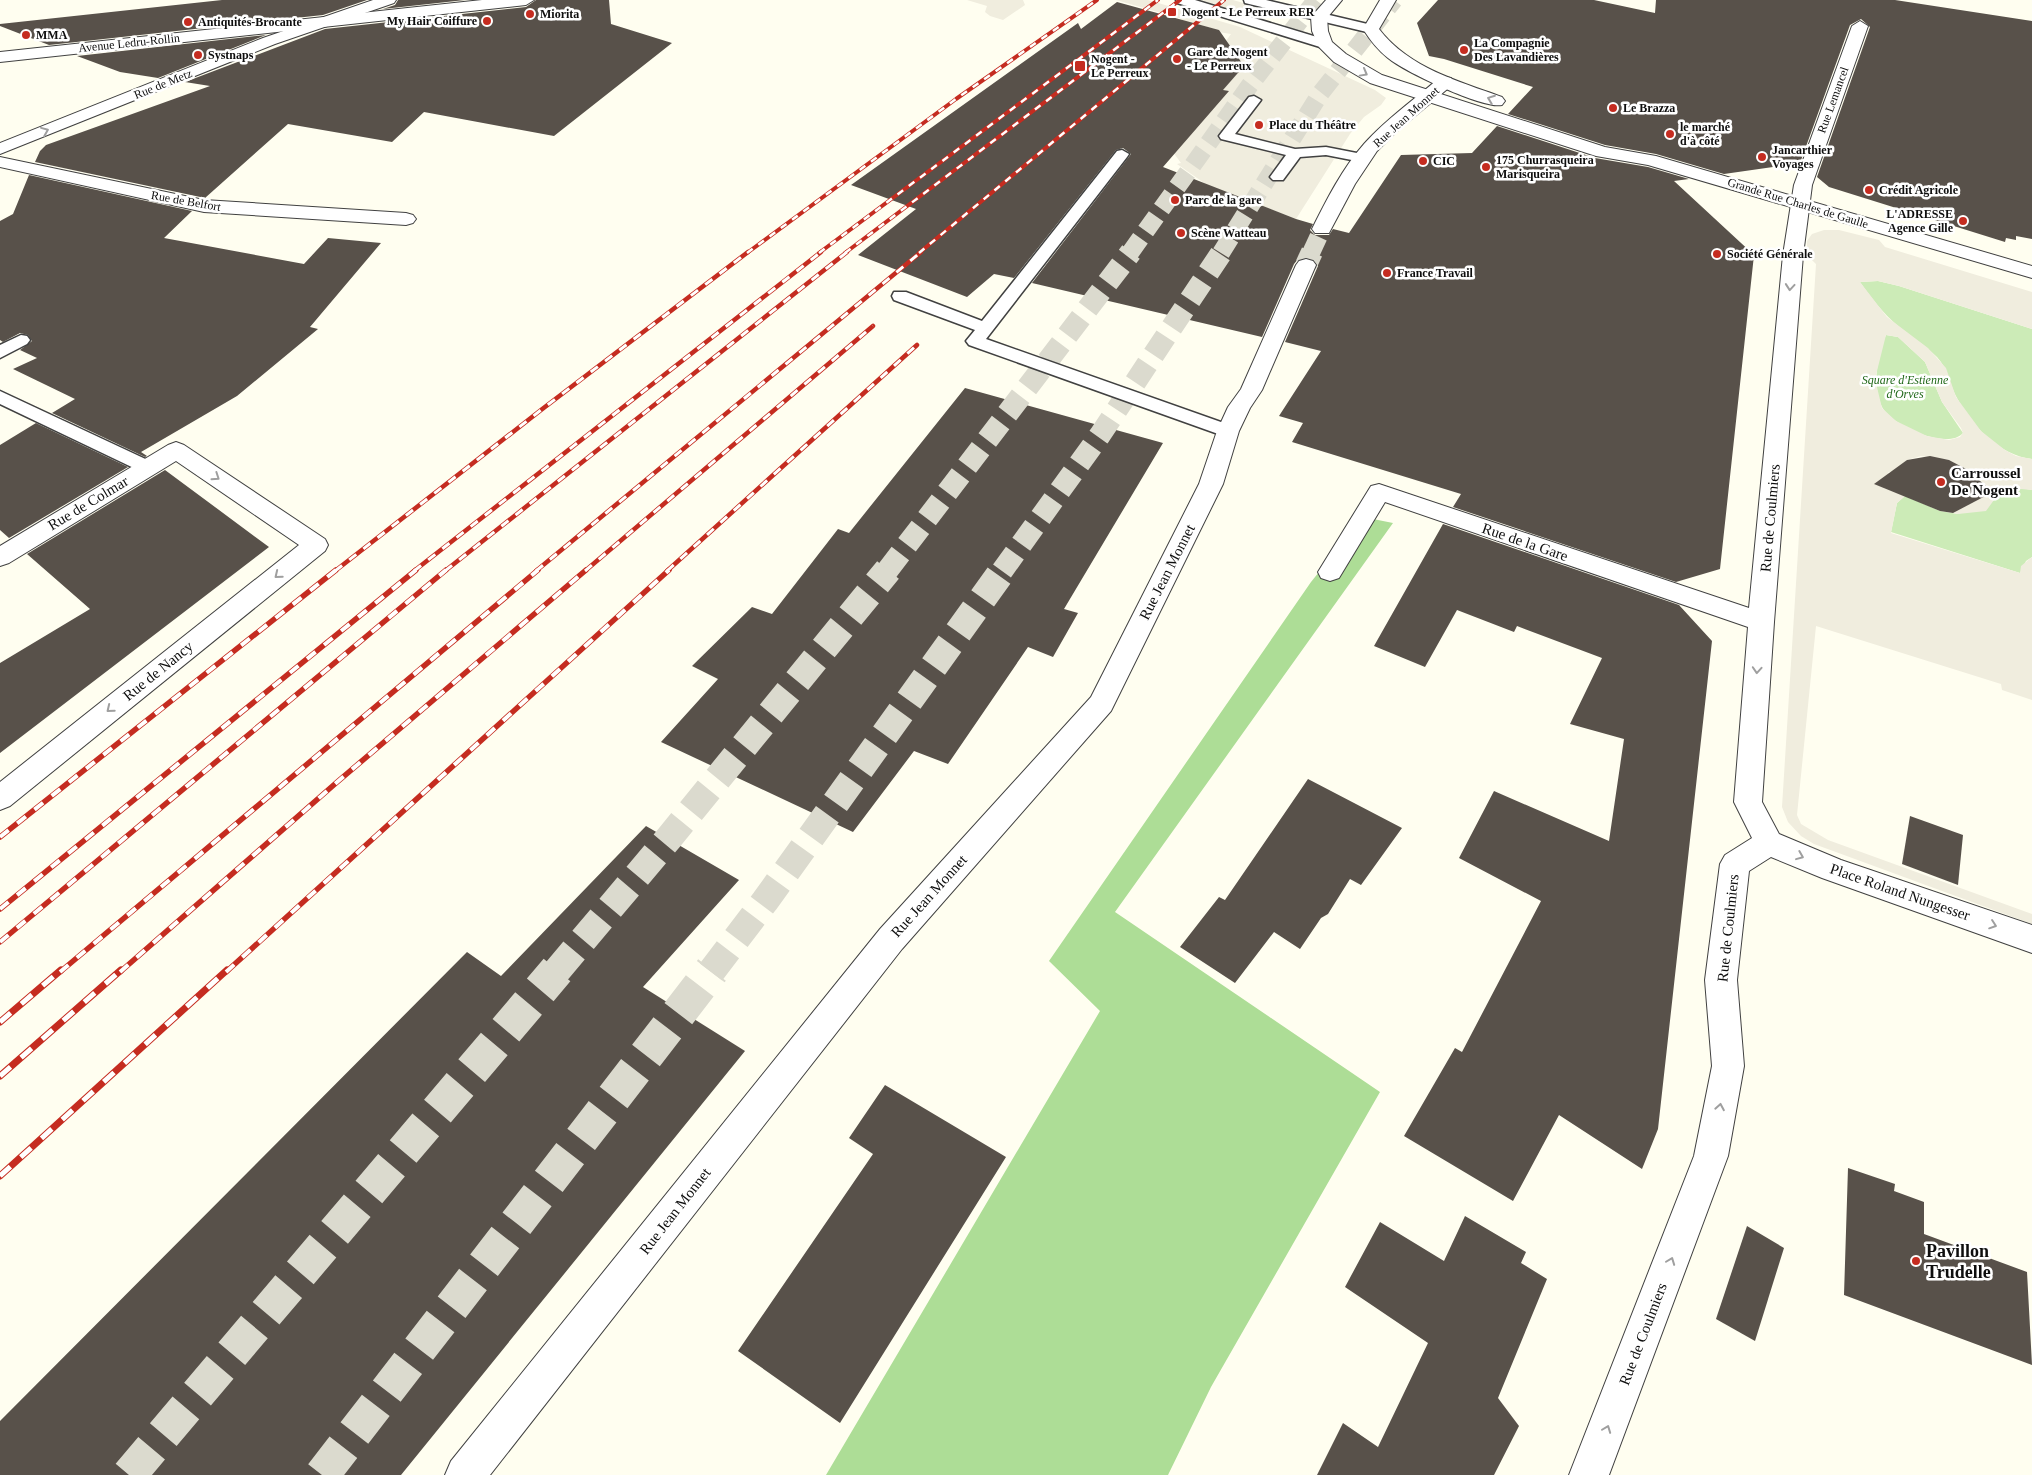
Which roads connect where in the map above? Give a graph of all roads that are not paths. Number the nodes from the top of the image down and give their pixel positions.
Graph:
1 (388, 0) edge
2 (526, 0) edge
3 (1182, 0) edge
4 (1250, 0) edge
5 (1334, 0) edge
6 (1383, 6) edge
7 (1319, 17) junction
8 (326, 21) junction
9 (1258, 22) junction
10 (1860, 26) dead end
11 (1371, 29) junction
12 (1325, 44) junction
13 (0, 57) edge
14 (1445, 82) junction
15 (1428, 97) junction
16 (1254, 100) dead end
17 (0, 149) edge
18 (1295, 153) junction
19 (1122, 154) dead end
20 (1362, 158) junction
21 (1650, 160) junction
22 (0, 162) edge
23 (1278, 177) dead end
24 (1800, 204) junction
25 (406, 219) dead end
26 (1322, 229) tunnel mouth
27 (1306, 265) tunnel mouth
28 (2032, 272) edge
29 (900, 296) dead end
30 (986, 328) junction
31 (21, 340) dead end
32 (0, 353) edge
33 (0, 397) edge
34 (1228, 431) junction
35 (147, 467) junction
36 (316, 544) joint
37 (0, 557) edge
38 (1330, 572) dead end
39 (1761, 622) junction
40 (0, 798) edge
41 (1768, 843) junction
42 (2032, 939) edge
43 (465, 1475) edge
44 (1589, 1475) edge

1 - 8 street
2 - 8 street, Avenue Ledru-Rollin
3 - 9 lane
4 - 7 lane
5 - 7 street
6 - 7 lane
6 - 11 street
7 - 9 lane
7 - 11 lane
7 - 12 street
8 - 13 street, Avenue Ledru-Rollin
17 -> 8 street, Rue de Metz
9 - 12 lane
10 - 24 street, Rue Lemancel
11 - 14 street, Grande Rue Charles de Gaulle
12 -> 15 street, Grande Rue Charles de Gaulle
14 - 15 street, Rue Jean Monnet
21 -> 14 street, Grande Rue Charles de Gaulle
15 - 20 street, Rue Jean Monnet
15 - 21 street, Grande Rue Charles de Gaulle
16 - 18 lane
18 - 20 lane
18 - 23 lane
19 - 30 lane
20 - 26 street, Rue Jean Monnet
21 - 24 street, Grande Rue Charles de Gaulle
22 - 25 street, Rue de Belfort
24 - 28 street, Grande Rue Charles de Gaulle
24 -> 39 street, Rue de Coulmiers
27 - 34 street, Rue Jean Monnet
29 - 30 lane
30 - 34 lane
31 - 32 lane
33 - 35 lane
34 - 43 street, Rue Jean Monnet
35 -> 36 street, Rue de Colmar
35 - 37 street, Rue de Colmar
36 -> 40 street, Rue de Nancy
38 - 39 street, Rue de la Gare
39 -> 41 street, Rue de Coulmiers
41 -> 42 street, Place Roland Nungesser
44 -> 41 street, Rue de Coulmiers

